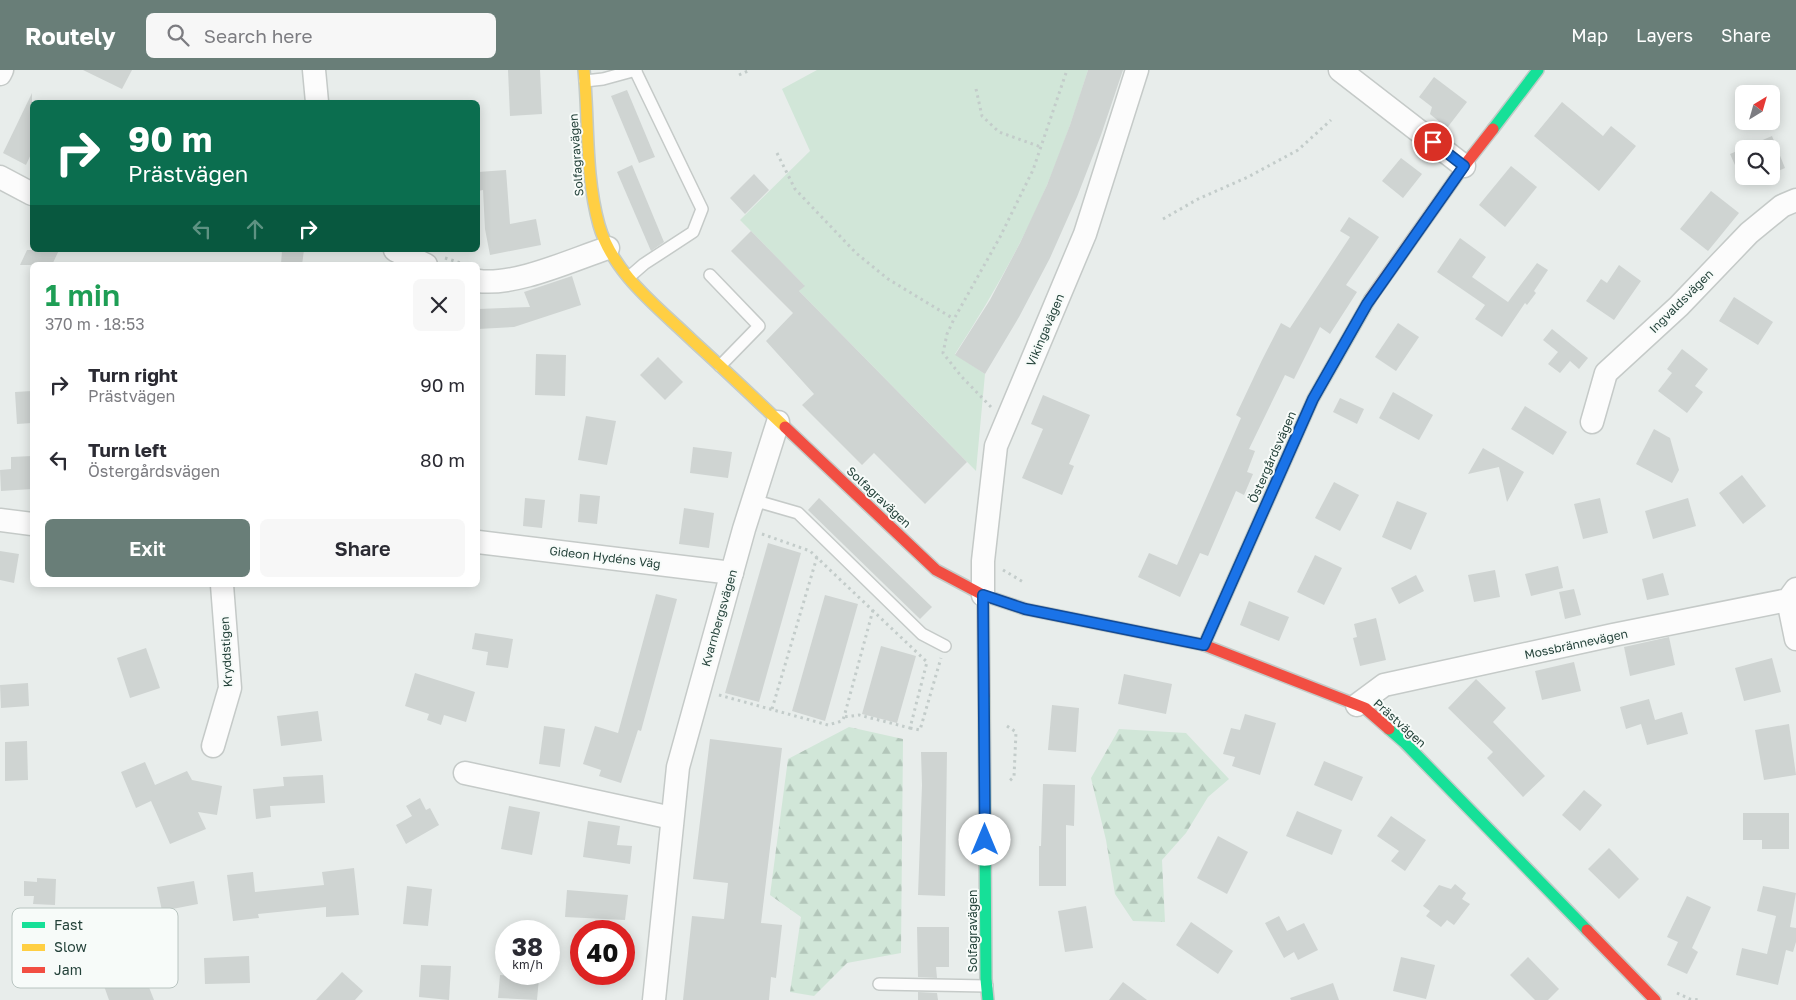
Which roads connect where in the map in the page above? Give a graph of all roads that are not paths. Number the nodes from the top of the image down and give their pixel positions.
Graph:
1 (2, 70) edge
2 (314, 70) edge
3 (636, 70) edge
4 (1137, 70) edge
5 (1340, 70) edge
6 (1538, 70) edge
7 (0, 74) edge
8 (585, 75) edge
9 (316, 100) edge
10 (1464, 166) junction
11 (0, 177) edge
12 (30, 193) edge
13 (1796, 200) edge
14 (608, 248) junction
15 (399, 252) edge
16 (420, 262) edge
17 (710, 275) dead end
18 (629, 277) junction
19 (480, 281) edge
20 (720, 366) junction
21 (778, 422) junction
22 (1592, 422) dead end
23 (753, 500) junction
24 (0, 520) edge
25 (30, 524) edge
26 (480, 542) edge
27 (732, 573) junction
28 (222, 587) edge
29 (1792, 594) edge
30 (983, 595) junction
31 (1796, 639) edge
32 (1204, 645) junction
33 (945, 646) road end
34 (1357, 705) junction
35 (213, 746) dead end
36 (465, 773) dead end
37 (672, 818) junction
38 (879, 984) dead end
39 (987, 986) junction
40 (654, 1000) edge
41 (988, 1000) edge
42 (1655, 1000) edge

1 - 7 street
2 - 9 street
3 - 8 lane
3 - 18 lane
4 - 30 street, Vikingavägen
5 - 10 street
6 - 10 street, Östergårdsvägen
8 - 14 street, Solfagravägen
10 - 32 street, Östergårdsvägen
11 - 12 street
13 - 22 street, Ingvaldsvägen
14 - 18 street, Solfagravägen
14 - 19 street
15 - 16 street
17 - 20 lane
18 - 20 street, Solfagravägen
20 - 21 street, Solfagravägen
21 - 23 street, Kvarnbergsvägen
21 - 30 street, Solfagravägen
23 - 27 street, Kvarnbergsvägen
23 - 33 lane
24 - 25 street
26 - 27 street, Gideon Hydéns Väg
27 - 37 street, Kvarnbergsvägen
28 - 35 street, Kryddstigen
29 - 31 street
29 - 34 street, Mossbrännevägen
30 - 32 street, Prästvägen
30 - 39 street, Solfagravägen
32 - 34 street, Prästvägen
34 - 42 street, Prästvägen
36 - 37 street
37 - 40 street, Kvarnbergsvägen
38 - 39 lane
39 - 41 street, Solfagravägen

